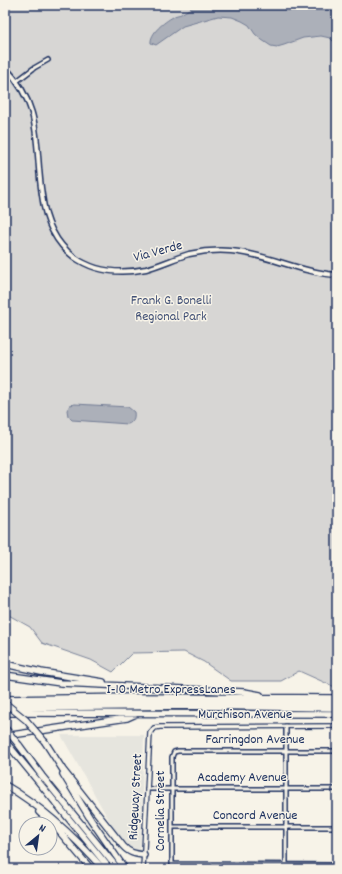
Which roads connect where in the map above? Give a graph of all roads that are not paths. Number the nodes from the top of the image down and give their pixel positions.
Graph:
1 (48, 60) dead end
2 (5, 67) edge
3 (16, 81) junction
4 (337, 275) edge
5 (5, 664) edge
6 (5, 675) edge
7 (115, 685) junction
8 (272, 698) junction
9 (337, 698) edge
10 (5, 699) edge
11 (337, 703) edge
12 (5, 704) edge
13 (5, 708) edge
14 (337, 708) edge
15 (5, 713) edge
16 (138, 713) junction
17 (337, 714) edge
18 (286, 726) junction
19 (337, 726) edge
20 (5, 728) edge
21 (154, 728) joint
22 (5, 736) edge
23 (5, 741) edge
24 (286, 751) junction
25 (337, 751) edge
26 (174, 752) joint
27 (55, 758) junction
28 (5, 785) edge
29 (147, 789) junction
30 (172, 789) junction
31 (286, 789) junction
32 (337, 789) edge
33 (23, 796) junction
34 (172, 827) junction
35 (286, 827) junction
36 (337, 827) edge
37 (144, 855) junction
38 (172, 864) junction
39 (337, 865) edge
40 (286, 867) edge
41 (91, 869) edge
42 (103, 869) edge
43 (110, 869) edge
44 (118, 869) edge
45 (125, 869) edge
46 (144, 869) edge
47 (172, 869) edge

1 - 3 street
2 - 3 main road, Via Verde
3 - 4 main road, Via Verde
5 - 7 highway
6 - 7 highway
7 - 8 highway
8 - 9 highway
8 - 10 highway
11 - 12 highway, I-10 Metro ExpressLanes
12 - 27 highway, bridge
13 - 14 highway, I-10 Metro ExpressLanes
15 - 16 highway
16 - 17 highway
16 - 22 highway
18 - 19 street, Murchison Avenue
18 - 21 street, Murchison Avenue
18 - 24 street
20 - 44 highway, bridge
21 - 29 street, Ridgeway Street
23 - 43 highway
24 - 25 street, Farringdon Avenue
24 - 26 street, Farringdon Avenue
24 - 31 street
26 - 30 street, Cornelia Street
27 - 37 highway
27 - 45 highway
28 - 33 highway
29 - 30 street, Academy Avenue
29 - 37 street, Ridgeway Street
30 - 31 street, Academy Avenue
30 - 34 street, Cornelia Street
31 - 32 street, Academy Avenue
31 - 35 street
33 - 41 highway
33 - 42 highway
34 - 35 street, Concord Avenue
34 - 38 street, Cornelia Street
35 - 36 street, Concord Avenue
35 - 40 street
37 - 46 street, Ridgeway Street
38 - 40 street
38 - 47 street, Cornelia Street
39 - 40 street

